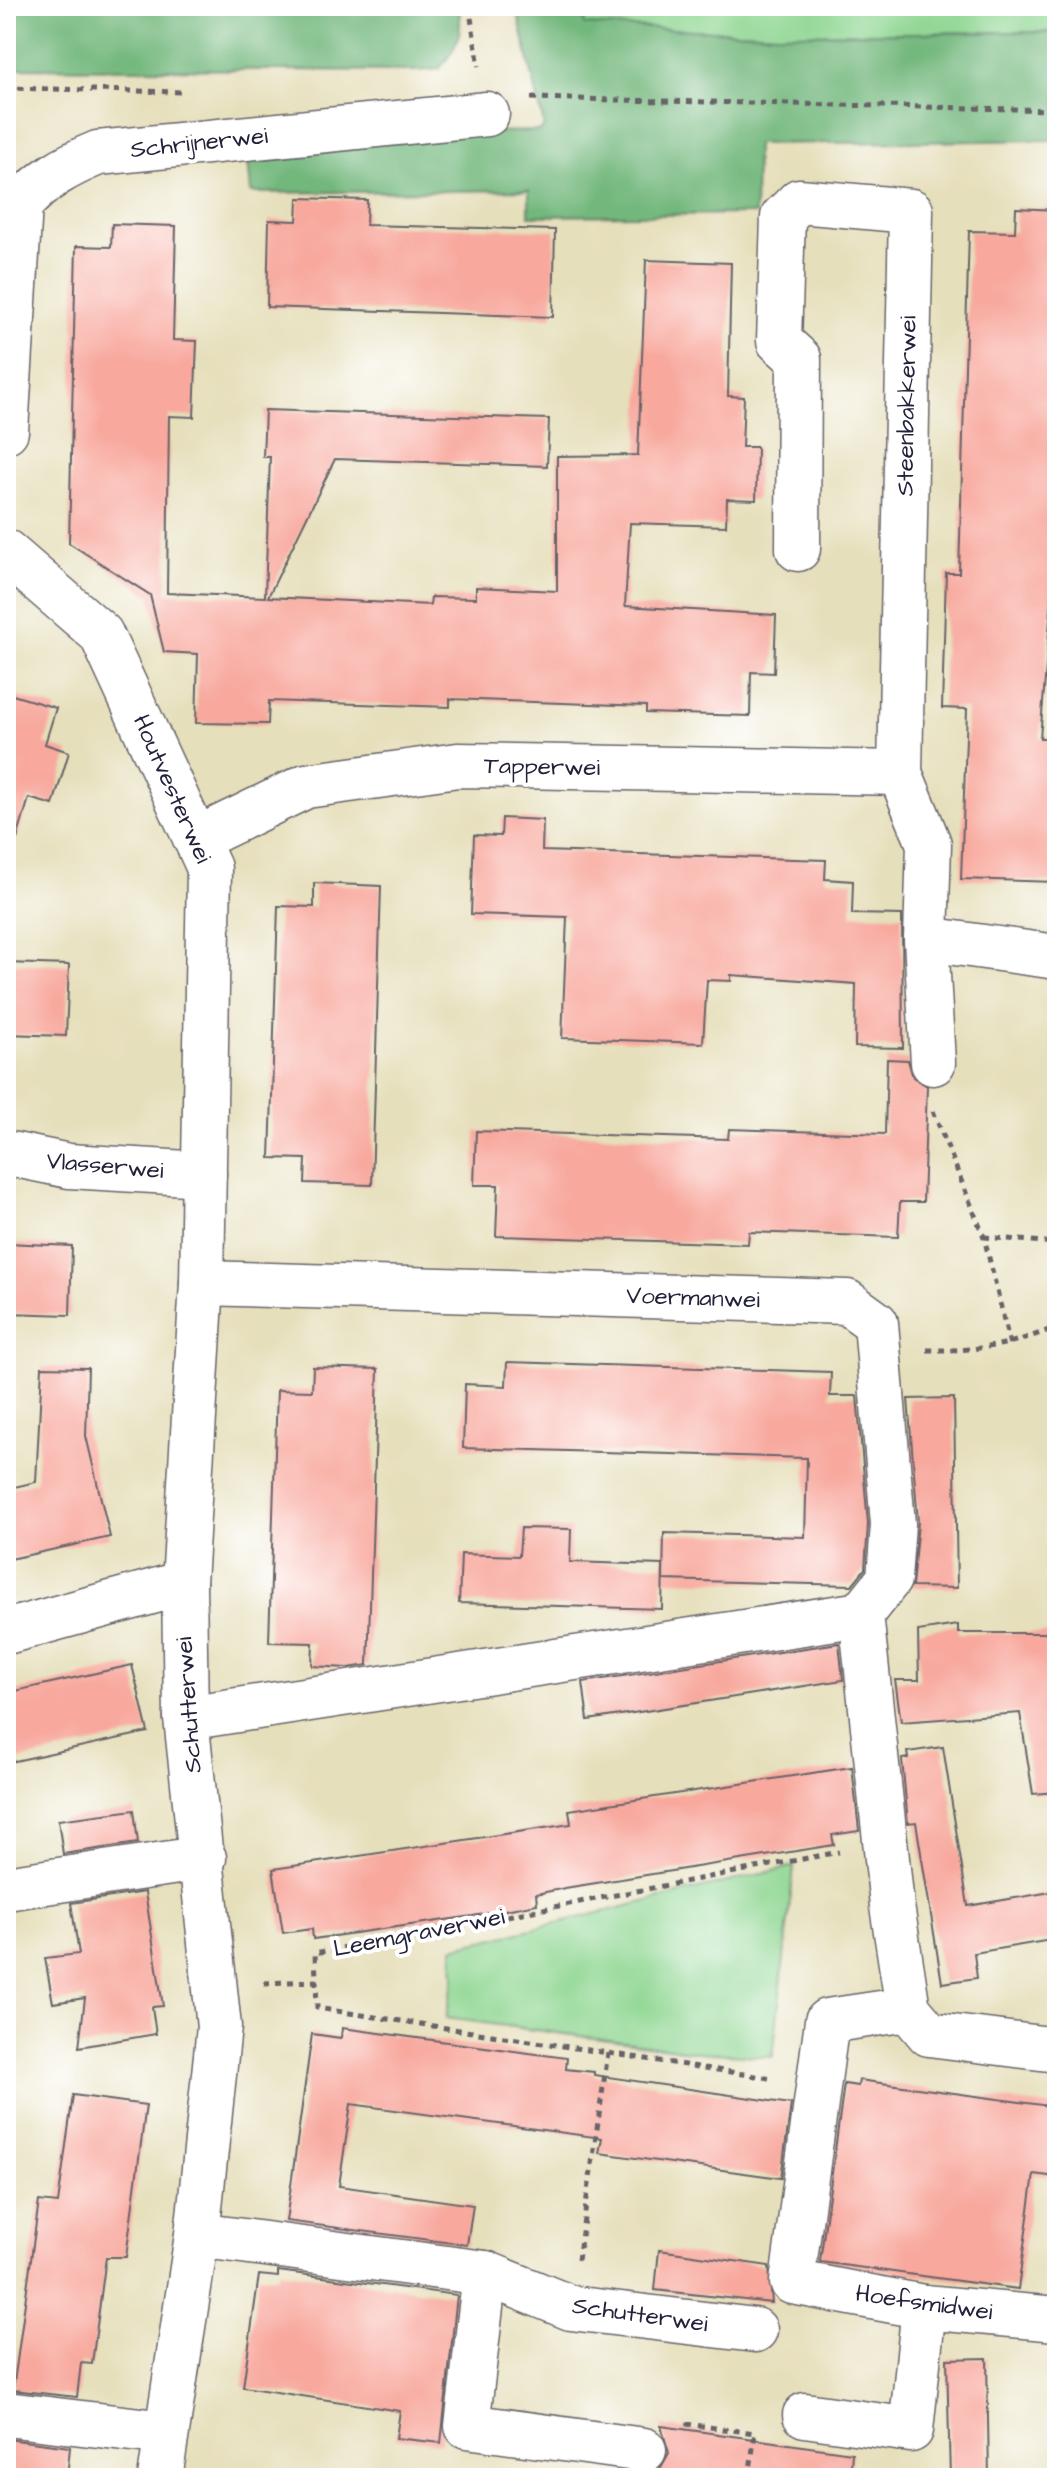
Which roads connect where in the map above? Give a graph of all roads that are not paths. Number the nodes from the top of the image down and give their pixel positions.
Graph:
1 (487, 114) road end
2 (11, 296) edge
3 (6, 431) edge
4 (798, 549) dead end
5 (6, 552) edge
6 (900, 773) junction
7 (197, 839) junction
8 (926, 939) junction
9 (1057, 957) edge
10 (933, 1063) road end
11 (6, 1153) edge
12 (204, 1174) junction
13 (202, 1283) junction
14 (184, 1583) junction
15 (861, 1614) junction
16 (6, 1632) edge
17 (186, 1718) junction
18 (204, 1858) junction
19 (6, 1888) edge
20 (908, 2009) junction
21 (1057, 2050) edge
22 (197, 2235) junction
23 (485, 2273) junction
24 (924, 2307) junction
25 (1057, 2319) edge
26 (755, 2330) dead end
27 (6, 2414) edge
28 (805, 2415) dead end
29 (166, 2433) junction
30 (644, 2450) road end
31 (160, 2478) edge

1 - 2 street, Schrijnerwei
2 - 3 street
4 - 6 street, Steenbakkerwei
5 - 7 street, Houtvesterwei
6 - 7 street, Tapperwei
6 - 8 street, Steenbakkerwei
7 - 12 street, Houtvesterwei
8 - 9 street
8 - 10 street, Steenbakkerwei
11 - 12 street, Vlasserwei
12 - 13 street, Schutterwei
13 - 14 street, Schutterwei
13 - 15 street, Voermanwei
14 - 16 street
14 - 17 street, Schutterwei
15 - 17 street
15 - 20 street
17 - 18 street, Schutterwei
18 - 19 street
18 - 22 street, Schutterwei
20 - 21 street
20 - 24 street, Hoefsmidwei
22 - 23 street, Schutterwei
22 - 29 street, Schutterwei
23 - 26 street, Schutterwei
23 - 30 street
24 - 25 street, Hoefsmidwei
24 - 28 street
27 - 29 street
29 - 31 street, Schutterwei

